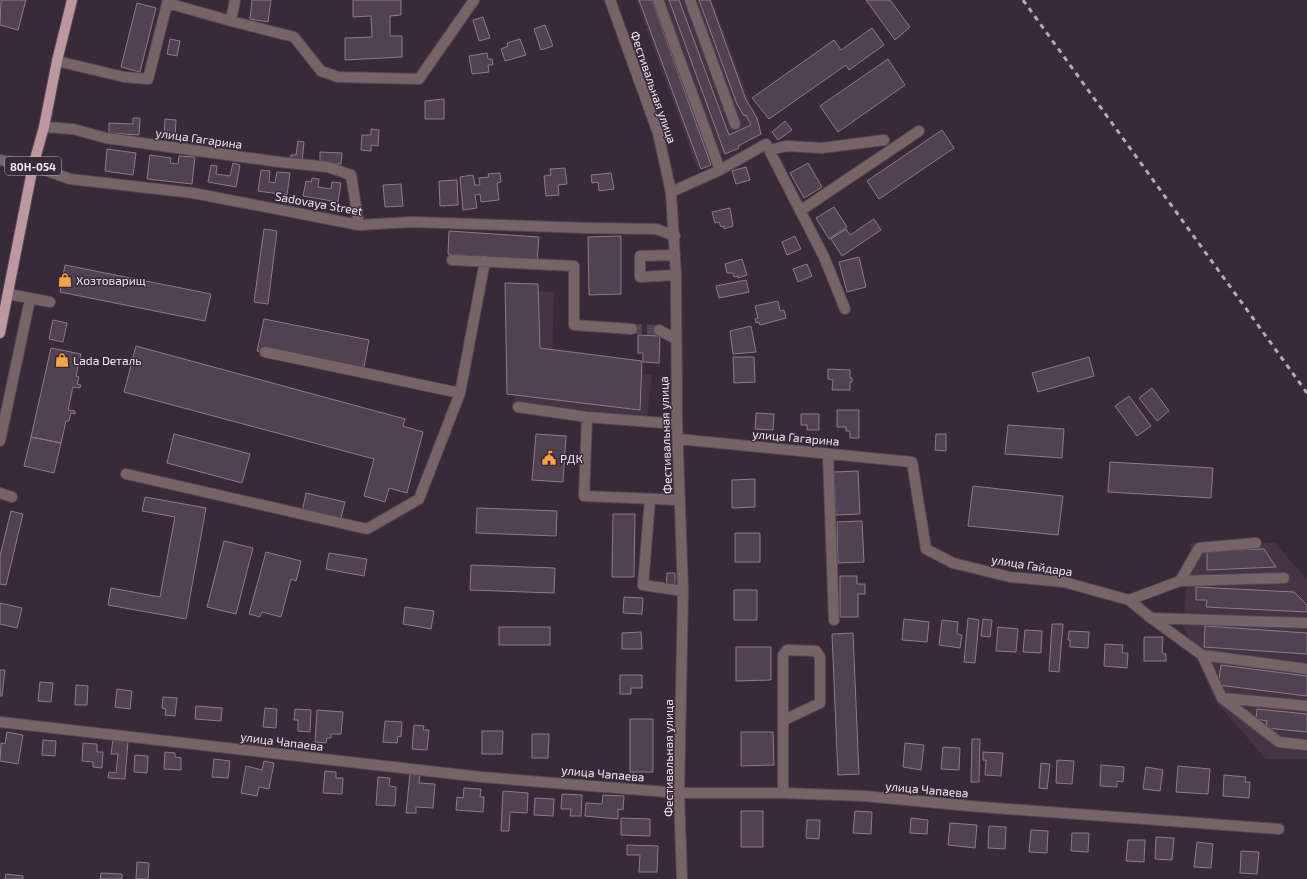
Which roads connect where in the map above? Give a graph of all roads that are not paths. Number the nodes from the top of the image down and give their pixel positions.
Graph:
1 (72, 0) edge
2 (235, 0) edge
3 (474, 0) edge
4 (610, 0) edge
5 (658, 0) edge
6 (690, 0) edge
7 (167, 1) edge
8 (231, 21) junction
9 (57, 61) junction
10 (735, 124) dead end
11 (44, 127) junction
12 (920, 130) dead end
13 (884, 140) dead end
14 (769, 150) junction
15 (0, 160) edge
16 (34, 166) junction
17 (720, 170) junction
18 (671, 192) junction
19 (800, 211) junction
20 (359, 225) junction
21 (675, 236) junction
22 (675, 255) junction
23 (452, 260) dead end
24 (485, 261) junction
25 (676, 275) junction
26 (8, 294) junction
27 (30, 299) junction
28 (50, 302) dead end
29 (845, 309) dead end
30 (632, 329) tunnel mouth
31 (659, 330) tunnel mouth
32 (0, 333) edge
33 (676, 340) junction
34 (265, 352) dead end
35 (460, 393) junction
36 (518, 406) dead end
37 (587, 417) junction
38 (677, 424) junction
39 (678, 439) junction
40 (0, 441) edge
41 (828, 454) junction
42 (912, 462) joint
43 (126, 474) dead end
44 (0, 493) edge
45 (12, 497) dead end
46 (650, 499) junction
47 (680, 500) junction
48 (1256, 544) dead end
49 (1284, 578) dead end
50 (1180, 581) junction
51 (683, 591) junction
52 (1129, 600) junction
53 (1151, 618) junction
54 (834, 620) dead end
55 (1307, 623) edge
56 (1202, 655) junction
57 (1307, 669) edge
58 (1222, 698) junction
59 (1307, 706) edge
60 (784, 720) junction
61 (0, 722) edge
62 (1307, 745) edge
63 (679, 793) junction
64 (783, 793) junction
65 (1279, 829) dead end
66 (682, 879) edge

1 - 9 main road, 80Н-054
2 - 8 street
3 - 8 street
4 - 18 street, Фестивальная улица
5 - 17 street
6 - 10 street
7 - 8 street
7 - 9 street
9 - 11 main road, 80Н-054
11 - 16 main road, 80Н-054
11 - 20 street, улица Гагарина
12 - 19 street
13 - 14 street
14 - 17 street
14 - 19 street
15 - 16 street, Sadovaya Street
16 - 20 street, Sadovaya Street
16 - 26 main road, 80Н-054
17 - 18 street
18 - 21 street, Фестивальная улица
19 - 29 street
20 - 21 street, Sadovaya Street
21 - 22 street, Фестивальная улица
22 - 25 street, Фестивальная улица
22 - 25 street
23 - 24 street
24 - 30 street
24 - 35 street
25 - 33 street, Фестивальная улица
26 - 27 street
26 - 32 main road, 80Н-054
27 - 28 street
27 - 40 street
31 - 33 street
33 - 38 street, Фестивальная улица
34 - 35 street
35 - 43 street
36 - 37 street
37 - 38 street
37 - 46 street
38 - 39 street, Фестивальная улица
39 - 41 street, улица Гагарина
39 - 47 street, Фестивальная улица
41 - 42 street, улица Гагарина
41 - 54 street
42 - 52 street, улица Гайдара
44 - 45 street
46 - 47 street
46 - 51 street
47 - 51 street, Фестивальная улица
48 - 50 street
49 - 50 street
50 - 52 street
51 - 63 street, Фестивальная улица
52 - 53 street
53 - 55 street
53 - 56 street
56 - 57 street
56 - 58 street
58 - 59 street
58 - 62 street
60 - 60 street
60 - 64 street
61 - 63 street, улица Чапаева
63 - 64 street, улица Чапаева
63 - 66 street, Фестивальная улица
64 - 65 street, улица Чапаева

